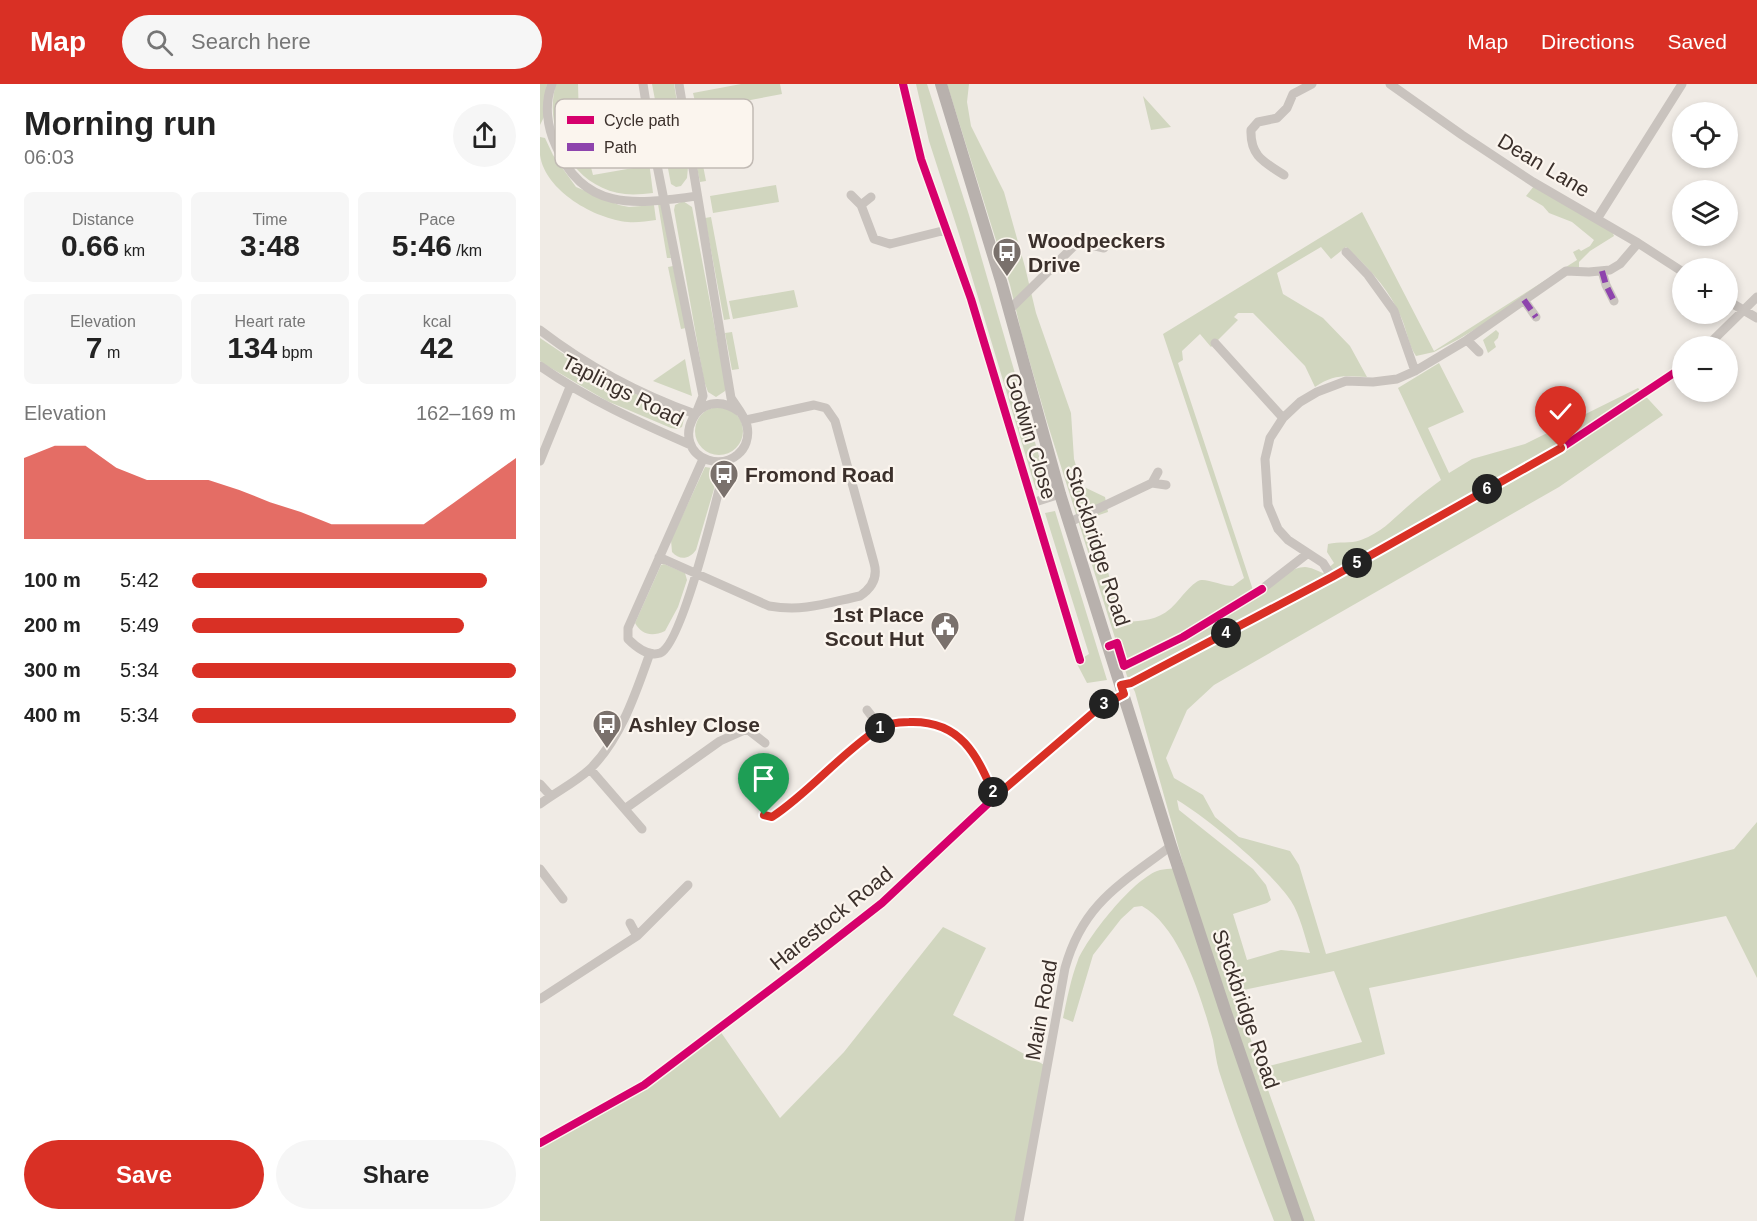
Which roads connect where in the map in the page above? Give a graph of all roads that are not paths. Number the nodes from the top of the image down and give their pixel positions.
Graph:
1 (552, 84) edge
2 (643, 84) edge
3 (678, 84) edge
4 (903, 84) edge
5 (941, 84) edge
6 (1312, 84) edge
7 (1390, 84) edge
8 (1682, 84) edge
9 (646, 99) edge
10 (681, 99) edge
11 (545, 132) edge
12 (555, 149) edge
13 (566, 168) edge
14 (657, 168) edge
15 (692, 168) edge
16 (1284, 175) dead end
17 (851, 195) dead end
18 (697, 196) junction
19 (872, 197) dead end
20 (663, 200) junction
21 (861, 205) junction
22 (1598, 219) junction
23 (946, 230) junction
24 (1638, 243) junction
25 (1104, 248) dead end
26 (1346, 252) dead end
27 (1672, 265) edge
28 (1602, 271) junction
29 (1757, 297) edge
30 (1524, 300) junction
31 (1614, 301) dead end
32 (1738, 307) edge
33 (1009, 310) junction
34 (1744, 310) junction
35 (1536, 317) dead end
36 (1757, 318) edge
37 (540, 330) edge
38 (1717, 336) edge
39 (1467, 340) junction
40 (1215, 343) dead end
41 (1479, 352) dead end
42 (540, 366) edge
43 (1415, 371) junction
44 (1672, 374) edge
45 (570, 387) junction
46 (696, 413) junction
47 (743, 416) junction
48 (1283, 418) junction
49 (691, 445) junction
50 (703, 459) junction
51 (540, 460) edge
52 (726, 462) junction
53 (1158, 472) dead end
54 (1152, 483) junction
55 (1166, 485) dead end
56 (1060, 494) junction
57 (1032, 502) junction
58 (1070, 522) junction
59 (1307, 554) junction
60 (659, 557) junction
61 (696, 575) junction
62 (1332, 577) junction
63 (1262, 590) dead end
64 (1087, 646) dead end
65 (650, 653) junction
66 (1123, 690) junction
67 (867, 710) dead end
68 (880, 727) junction
69 (765, 744) dead end
70 (590, 769) junction
71 (540, 784) edge
72 (551, 796) junction
73 (995, 797) junction
74 (540, 804) edge
75 (626, 808) junction
76 (764, 815) dead end
77 (642, 829) dead end
78 (1171, 846) junction
79 (540, 869) edge
80 (688, 885) dead end
81 (563, 899) dead end
82 (630, 923) dead end
83 (637, 936) junction
84 (577, 962) dead end
85 (584, 972) junction
86 (540, 999) edge
87 (540, 1143) edge
88 (1019, 1221) edge
89 (1299, 1221) edge

1 - 11 street
2 - 9 street
3 - 10 street
4 - 23 street, Godwin Close
5 - 33 main road, Stockbridge Road
6 - 16 street
7 - 22 street, Dean Lane
8 - 22 street
11 - 12 street
13 - 20 street
14 - 20 street
15 - 18 street
17 - 21 street
18 - 20 street
18 - 47 street
19 - 21 street
20 - 46 street
21 - 23 street
22 - 24 street, Dean Lane
23 - 57 street, Godwin Close
24 - 27 street, Dean Lane
24 - 28 street
25 - 33 street
26 - 43 street
28 - 30 street
28 - 31 street
29 - 34 street
30 - 35 street
30 - 39 street
32 - 34 street
33 - 56 main road, Stockbridge Road
34 - 36 street
34 - 38 street
37 - 46 street, Taplings Road
39 - 41 street
39 - 43 street
40 - 48 street
42 - 45 street, Taplings Road
43 - 48 street
44 - 62 street, Harestock Road
45 - 49 street, Taplings Road
45 - 51 street
46 - 47 street
46 - 49 street
47 - 52 street
47 - 61 street
48 - 59 street
49 - 50 street
50 - 52 street
50 - 60 street
52 - 61 street
53 - 54 street
54 - 55 street
54 - 58 street
56 - 57 street, Godwin Close
56 - 58 main road, Stockbridge Road
57 - 64 street, Godwin Close
58 - 66 main road, Stockbridge Road
59 - 62 street
59 - 63 street
60 - 61 street
60 - 65 street
61 - 65 street
62 - 66 street, Harestock Road
65 - 70 street
66 - 73 street, Harestock Road
66 - 78 main road, Stockbridge Road
67 - 68 street
68 - 73 street
68 - 76 street
69 - 75 street
70 - 72 street
70 - 75 street
71 - 72 street
72 - 74 street
73 - 87 street, Harestock Road
75 - 77 street
78 - 88 street, Main Road
78 - 89 main road, Stockbridge Road
79 - 81 street
80 - 83 street
82 - 83 street
83 - 85 street
84 - 85 street
85 - 86 street

